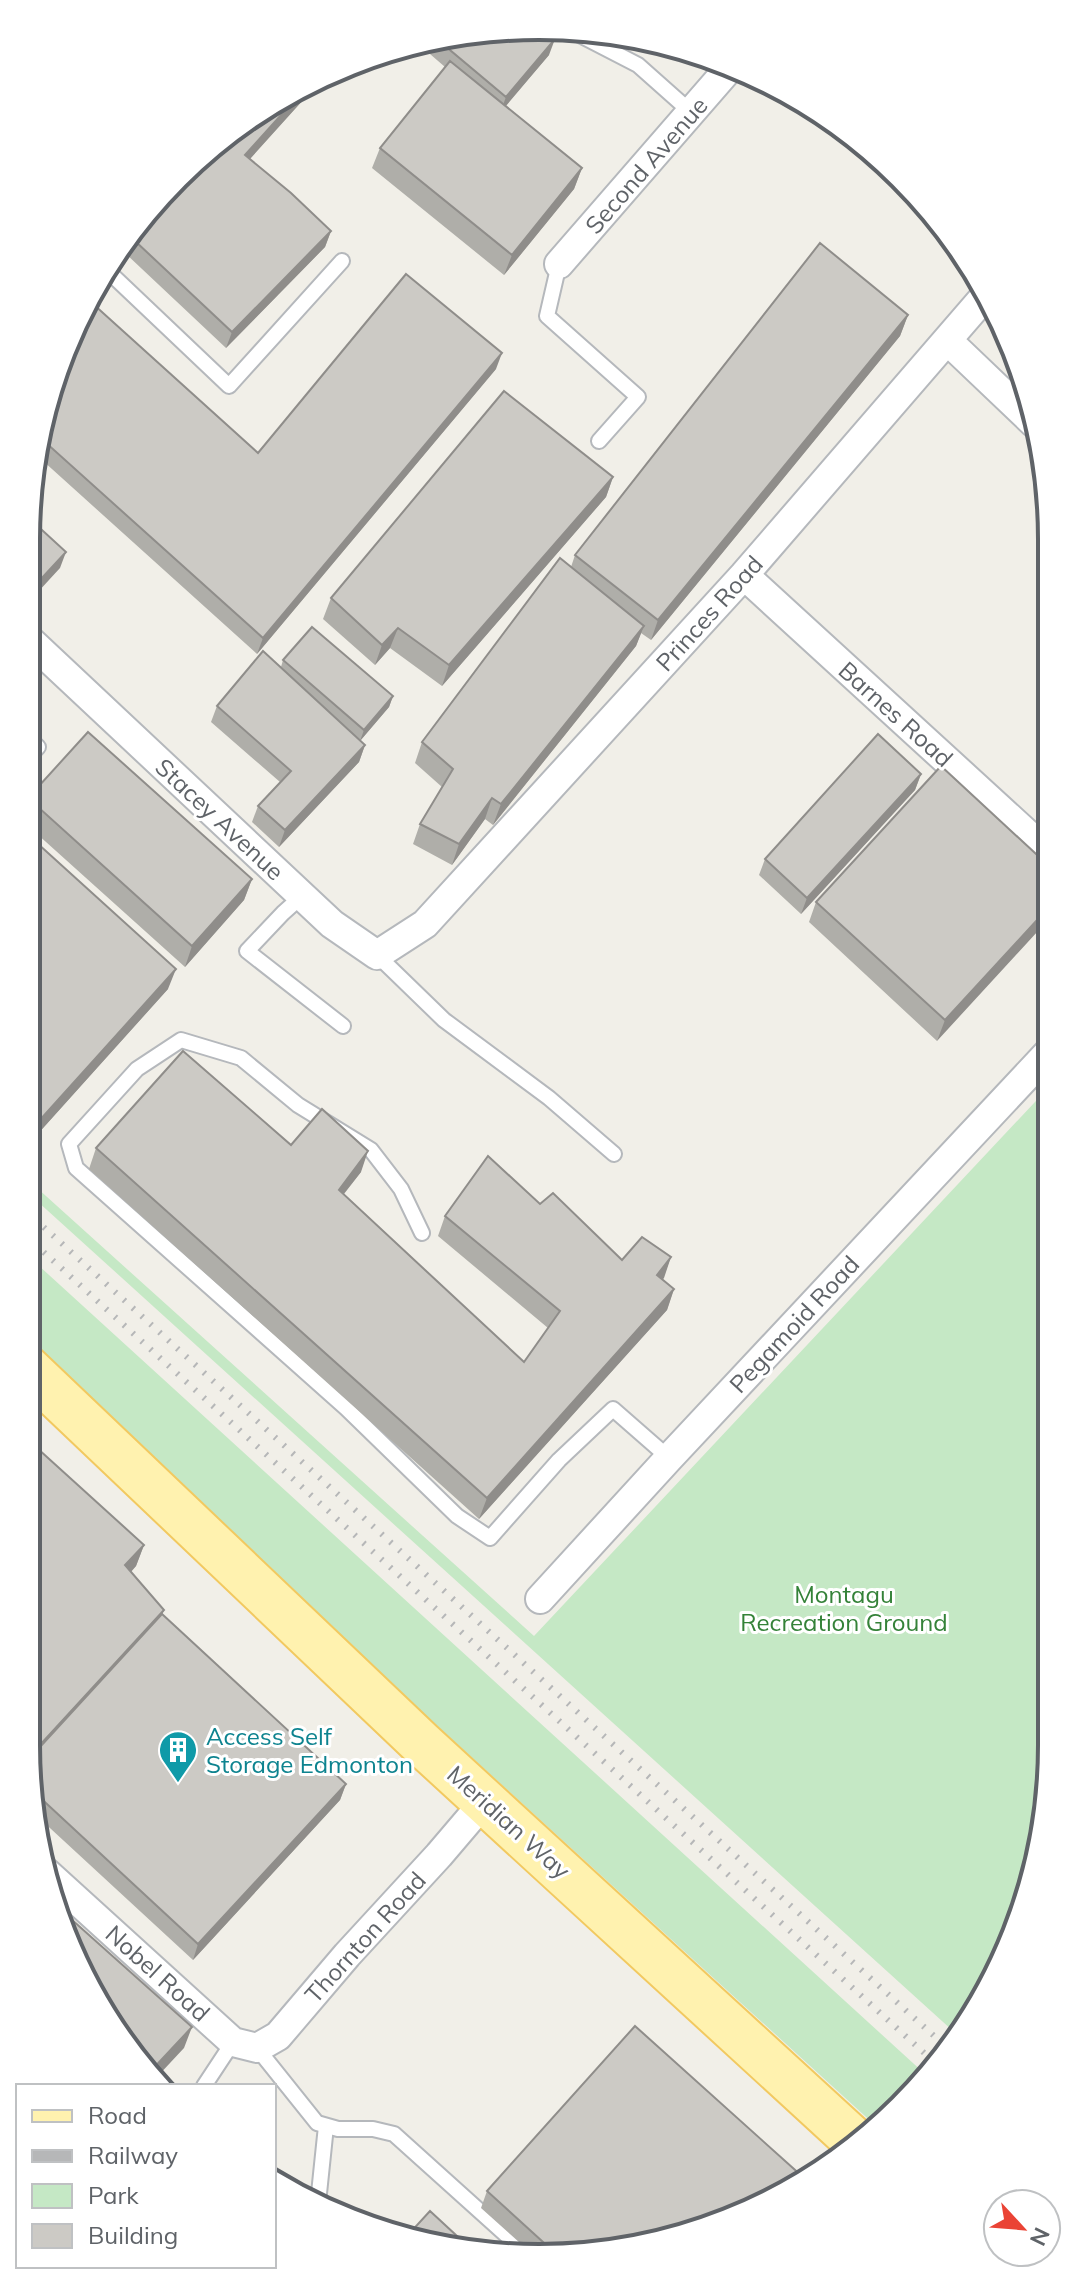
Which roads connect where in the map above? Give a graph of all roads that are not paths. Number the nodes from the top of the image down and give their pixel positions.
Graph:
1 (596, 43) edge
2 (723, 75) edge
3 (692, 113) junction
4 (342, 261) dead end
5 (559, 264) joint
6 (114, 277) edge
7 (979, 304) edge
8 (948, 341) junction
9 (1021, 411) edge
10 (599, 441) dead end
11 (744, 575) junction
12 (40, 650) edge
13 (1038, 844) edge
14 (302, 896) junction
15 (377, 955) junction
16 (343, 1026) dead end
17 (1038, 1064) edge
18 (614, 1154) dead end
19 (422, 1233) dead end
20 (40, 1380) edge
21 (669, 1458) junction
22 (540, 1599) dead end
23 (485, 1801) junction
24 (60, 1884) edge
25 (245, 2045) junction
26 (206, 2084) edge
27 (326, 2126) junction
28 (849, 2136) edge
29 (319, 2193) edge
30 (515, 2243) edge

1 - 3 lane
2 - 3 street, Second Avenue
3 - 5 street, Second Avenue
4 - 6 lane
5 - 10 lane
7 - 8 street, Princes Road
8 - 9 street
8 - 11 street, Princes Road
11 - 13 street, Barnes Road
11 - 15 street, Princes Road
12 - 14 street, Stacey Avenue
14 - 15 street, Stacey Avenue
14 - 16 lane
15 - 18 lane
17 - 21 street, Pegamoid Road
19 - 21 lane
20 - 23 main road, Meridian Way
21 - 22 street, Pegamoid Road
23 - 25 street, Thornton Road
23 - 28 main road, Meridian Way
24 - 25 street, Nobel Road
25 - 26 lane
25 - 27 lane
27 - 29 lane
27 - 30 lane

